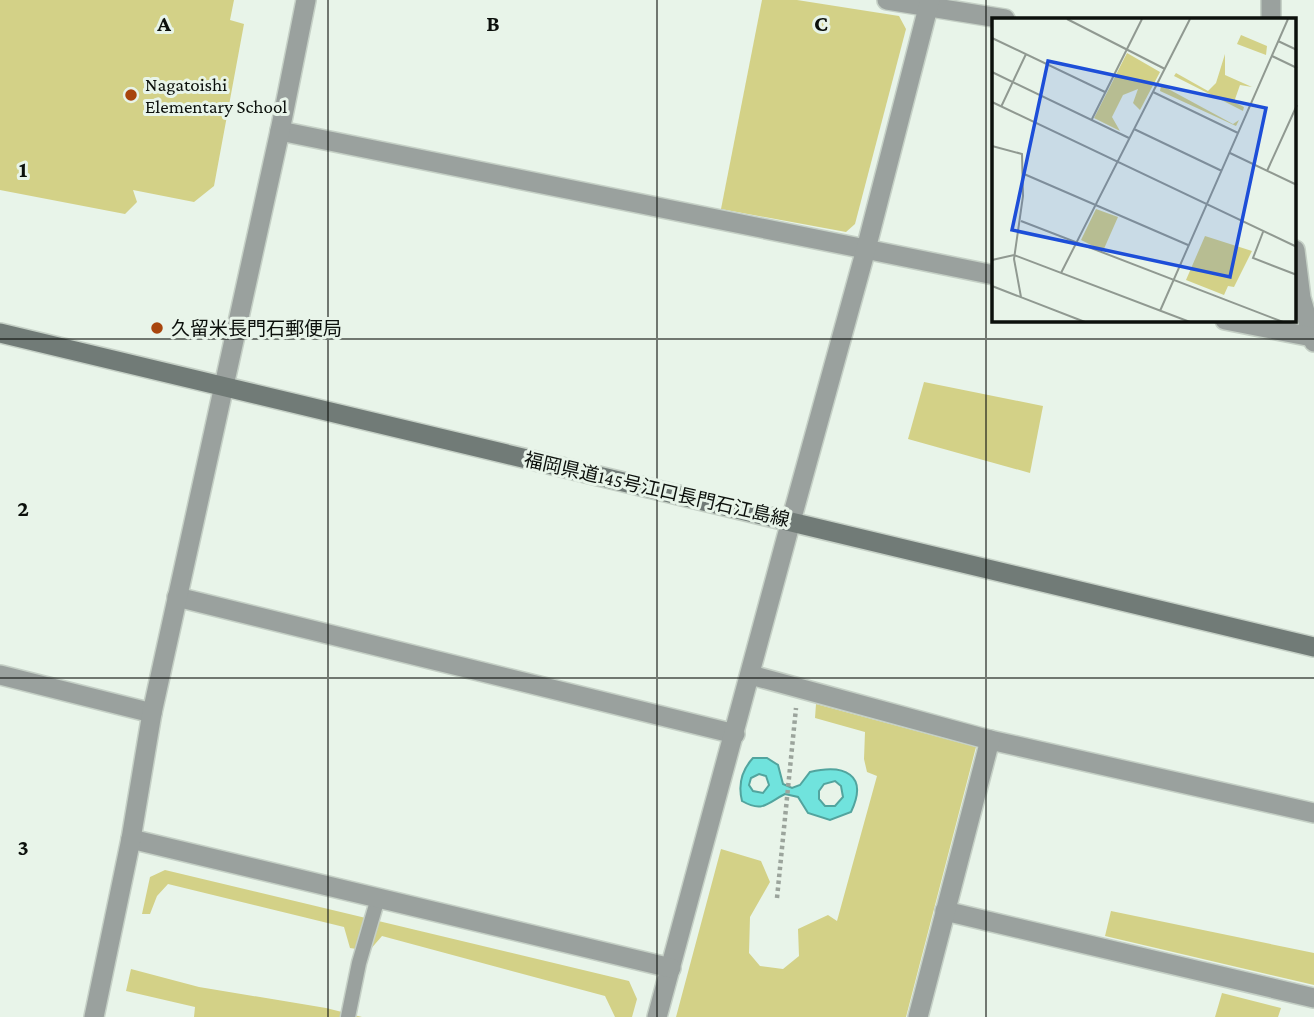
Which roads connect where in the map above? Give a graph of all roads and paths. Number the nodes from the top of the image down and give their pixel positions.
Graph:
1 (306, 0) edge
2 (887, 0) edge
3 (1271, 0) edge
4 (930, 3) edge
5 (1000, 18) edge
6 (1271, 18) edge
7 (280, 131) junction
8 (866, 249) junction
9 (1296, 258) edge
10 (992, 275) edge
11 (1234, 322) edge
12 (0, 332) edge
13 (1313, 340) edge
14 (223, 386) junction
15 (791, 521) junction
16 (177, 597) junction
17 (1314, 647) edge
18 (0, 675) edge
19 (751, 675) junction
20 (798, 688) junction
21 (152, 713) junction
22 (734, 734) junction
23 (990, 740) junction
24 (1314, 813) edge
25 (131, 839) junction
26 (378, 898) junction
27 (777, 898) dead end
28 (945, 911) junction
29 (671, 968) junction
30 (1314, 998) edge
31 (94, 1017) edge
32 (348, 1017) edge
33 (657, 1017) edge
34 (918, 1017) edge

1 - 7 street
2 - 4 street
3 - 6 street
4 - 5 street
4 - 8 street
7 - 8 street
7 - 14 street
8 - 10 street
8 - 15 street
9 - 13 street
11 - 13 street
12 - 14 main road, 福岡県道145号江口長門石江島線
14 - 15 main road, 福岡県道145号江口長門石江島線
14 - 16 street
15 - 17 main road, 福岡県道145号江口長門石江島線
15 - 19 street
16 - 21 street
16 - 22 street
18 - 21 street
19 - 20 street
19 - 22 street
20 - 23 street
20 - 27 path
21 - 25 street
22 - 29 street
23 - 24 street
23 - 28 street
25 - 26 street
25 - 31 street
26 - 29 street
26 - 32 lane
28 - 30 street
28 - 34 street
29 - 33 street

